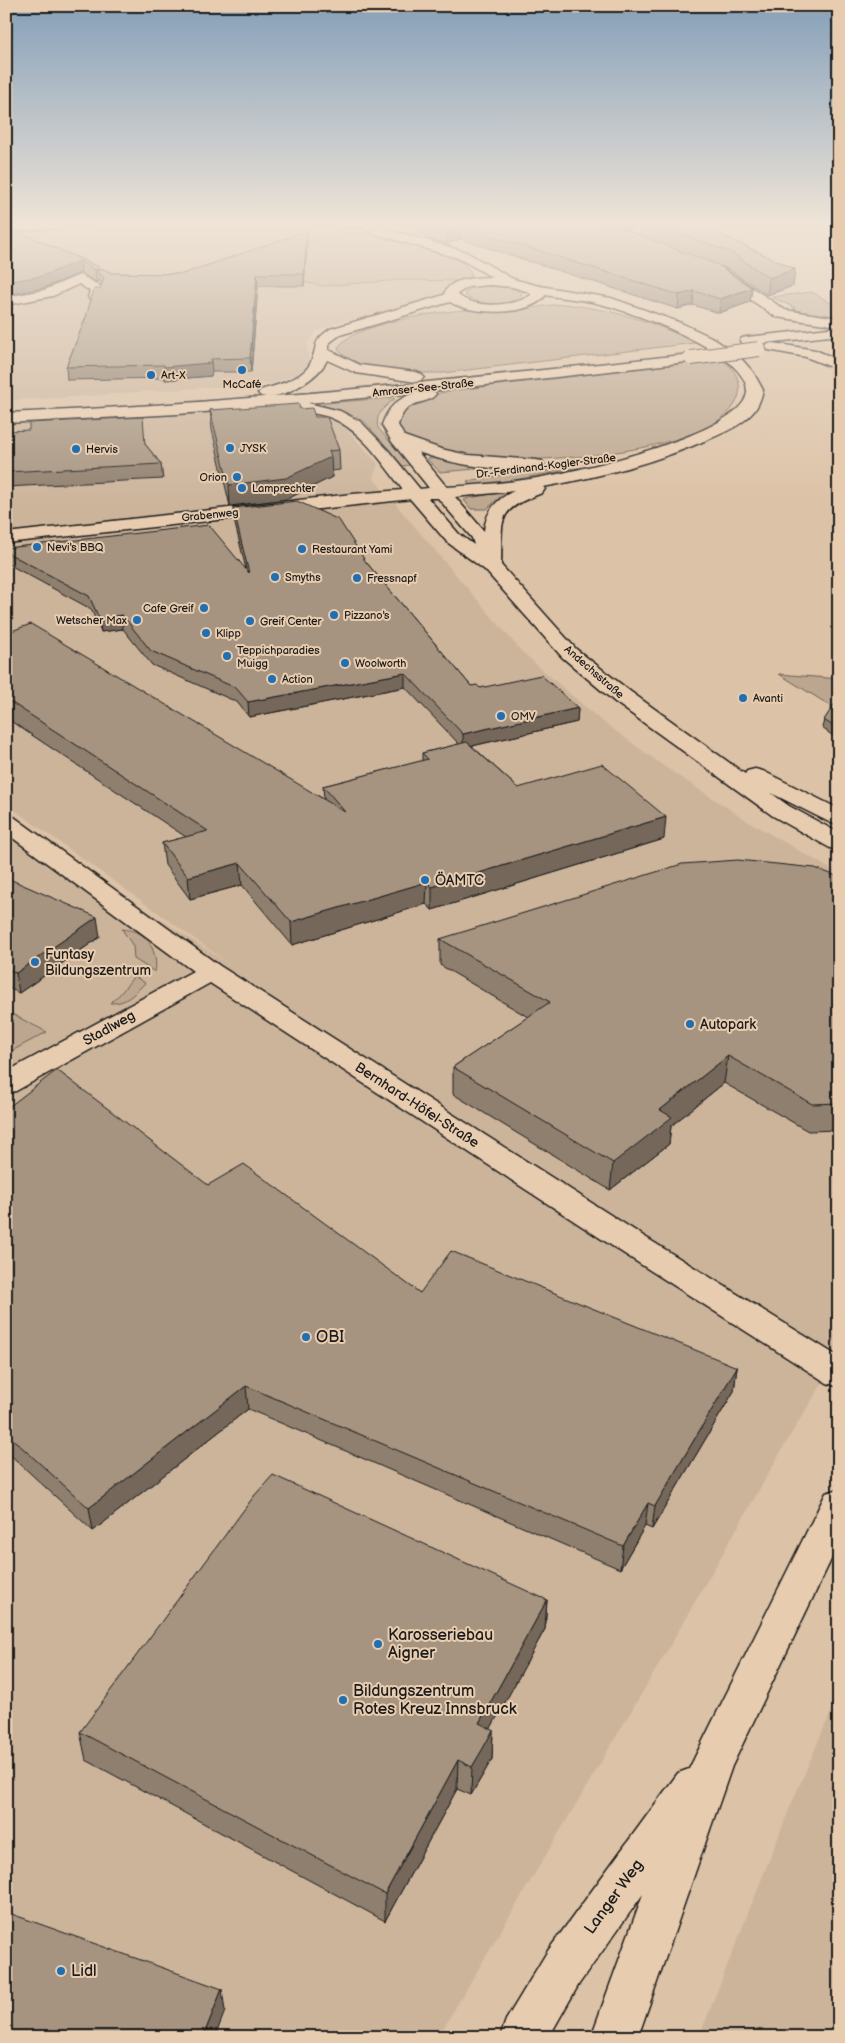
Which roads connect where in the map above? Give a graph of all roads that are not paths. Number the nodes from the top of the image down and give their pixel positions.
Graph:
1 (386, 316) edge
2 (396, 316) edge
3 (648, 316) edge
4 (780, 316) edge
5 (798, 316) edge
6 (370, 321) junction
7 (839, 322) edge
8 (839, 331) edge
9 (839, 340) edge
10 (760, 344) junction
11 (322, 352) junction
12 (685, 354) junction
13 (839, 366) edge
14 (433, 378) junction
15 (463, 384) junction
16 (265, 394) junction
17 (234, 404) junction
18 (6, 408) edge
19 (6, 418) edge
20 (398, 439) junction
21 (654, 454) junction
22 (536, 465) junction
23 (556, 480) junction
24 (415, 494) junction
25 (443, 494) junction
26 (6, 538) edge
27 (492, 566) junction
28 (686, 742) junction
29 (839, 818) edge
30 (6, 822) edge
31 (839, 843) edge
32 (212, 972) junction
33 (6, 1084) edge
34 (839, 1374) edge
35 (839, 1504) edge
36 (712, 1762) junction
37 (523, 2037) edge
38 (614, 2037) edge

1 - 6 main road
2 - 6 main road
3 - 21 main road, Dr.-Ferdinand-Kogler-Straße
4 - 10 main road
5 - 7 main road
6 - 11 main road
8 - 10 main road, Amraser-See-Straße
9 - 10 main road, Amraser-See-Straße
10 - 12 main road, Amraser-See-Straße, bridge
10 - 13 main road
11 - 14 main road
11 - 16 main road
12 - 14 main road, Amraser-See-Straße
12 - 15 main road, Amraser-See-Straße
14 - 16 main road, Amraser-See-Straße
15 - 17 main road, Amraser-See-Straße
15 - 20 main road
16 - 18 main road, Amraser-See-Straße
17 - 19 main road, Amraser-See-Straße
17 - 24 main road, Andechsstraße
20 - 22 main road
20 - 25 main road, Andechsstraße
21 - 22 main road, Dr.-Ferdinand-Kogler-Straße
21 - 23 main road, Dr.-Ferdinand-Kogler-Straße
22 - 25 main road, Dr.-Ferdinand-Kogler-Straße
23 - 25 main road, Dr.-Ferdinand-Kogler-Straße
23 - 27 main road
24 - 25 main road, Dr.-Ferdinand-Kogler-Straße
24 - 25 main road
24 - 26 main road, Grabenweg
24 - 27 main road, Andechsstraße
25 - 27 main road, Andechsstraße
27 - 28 main road, Andechsstraße
28 - 29 main road, Andechsstraße
28 - 31 main road, Andechsstraße
30 - 32 main road, Bernhard-Höfel-Straße
32 - 33 main road, Stadlweg
32 - 34 main road, Bernhard-Höfel-Straße
35 - 36 main road, Langer Weg
36 - 37 main road, Langer Weg
36 - 38 main road, Langer Weg

